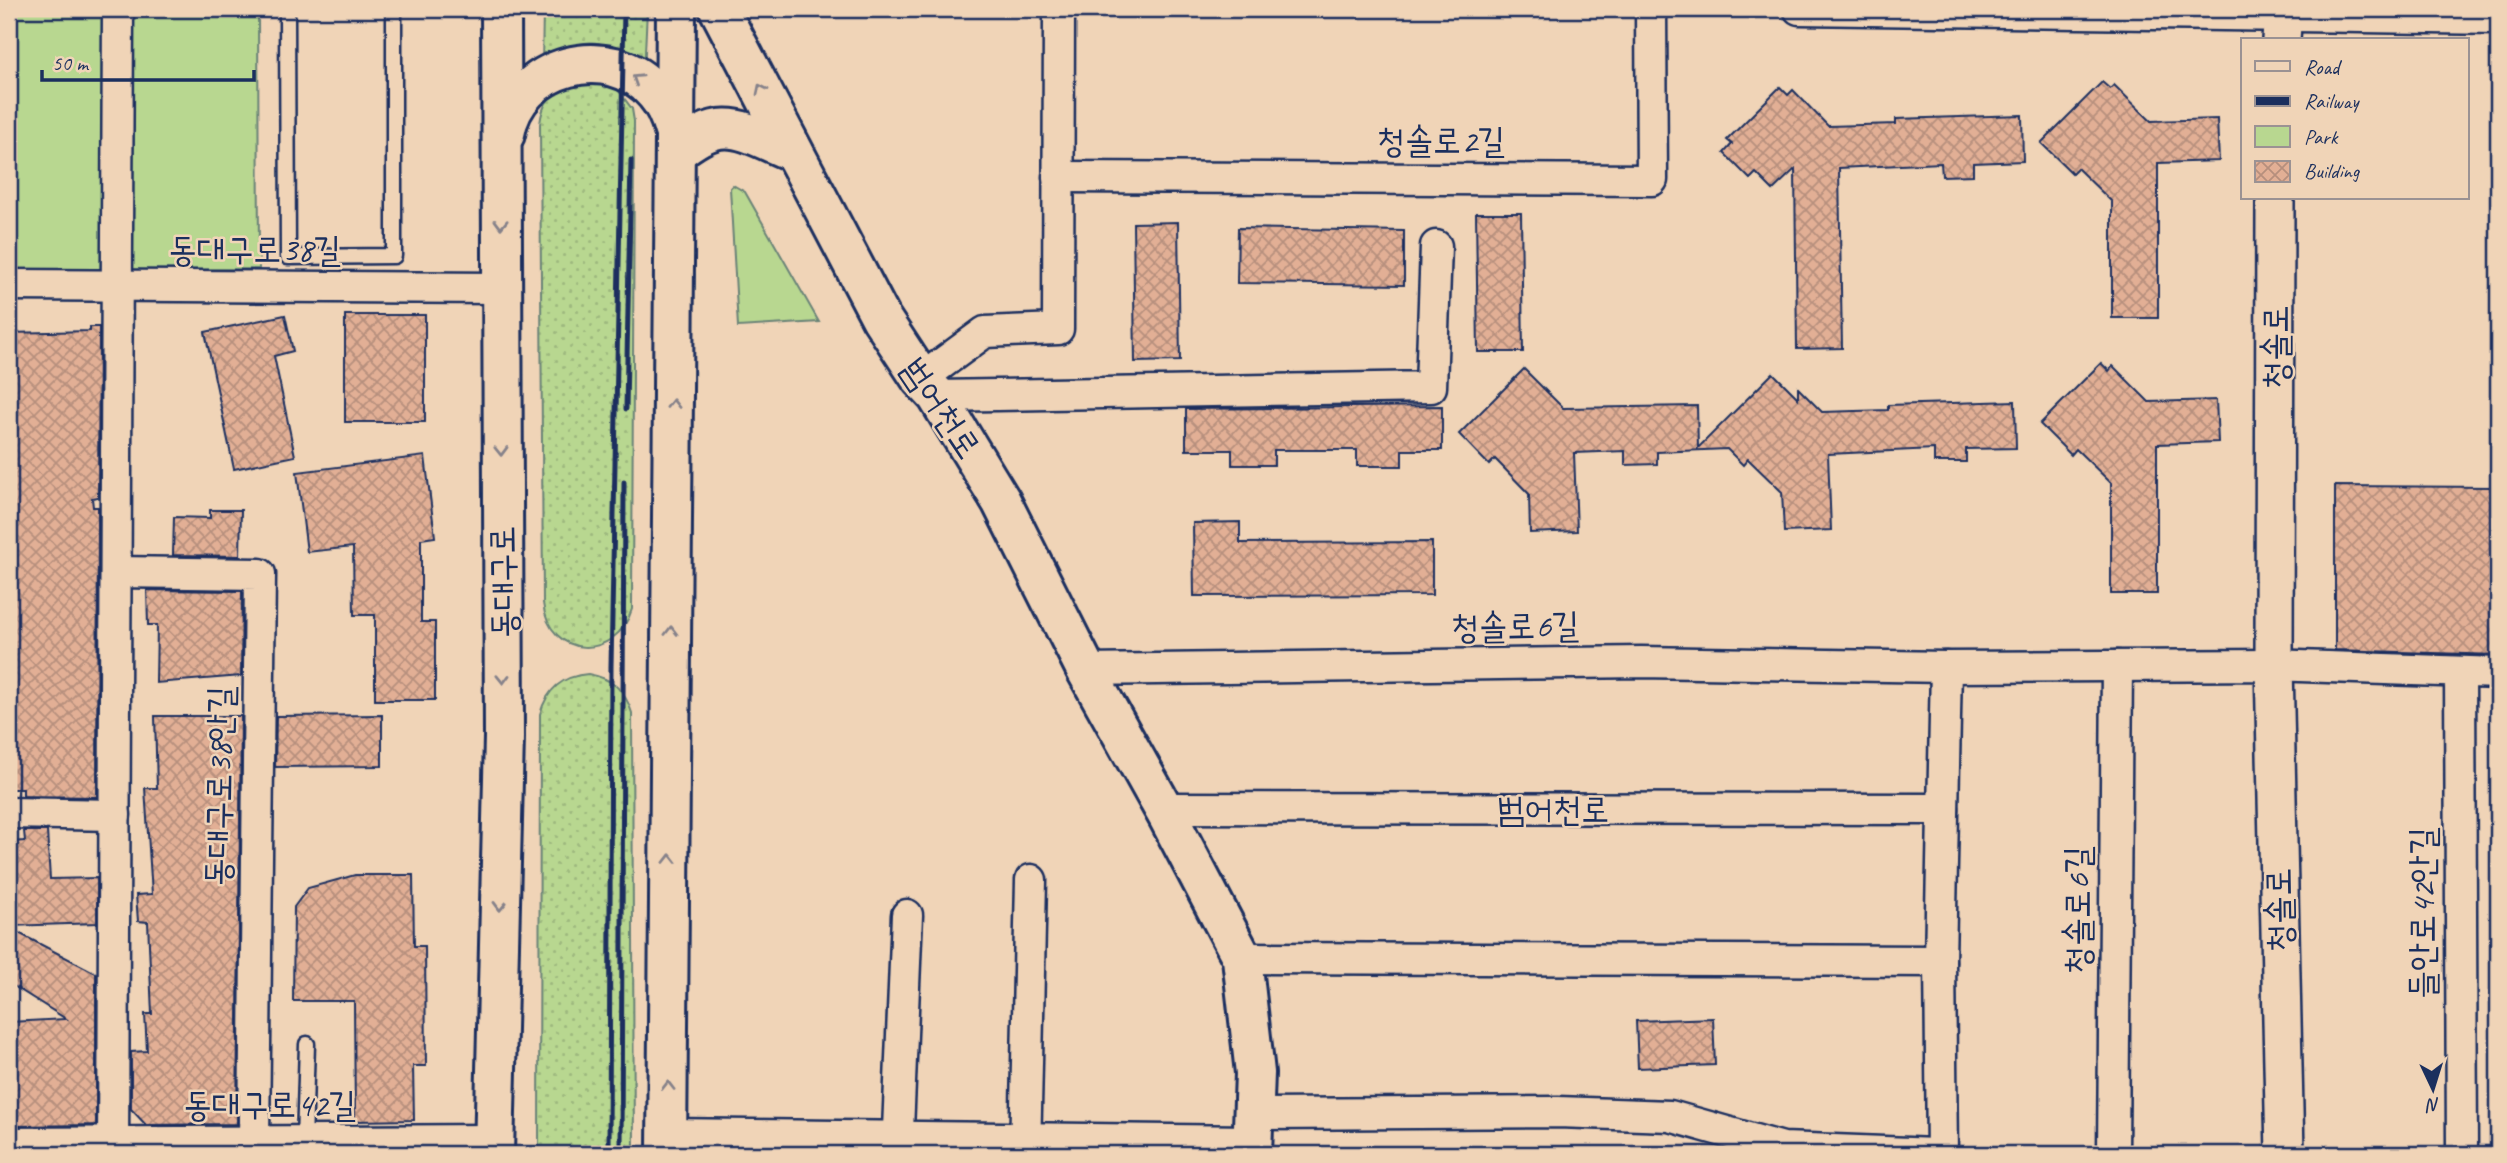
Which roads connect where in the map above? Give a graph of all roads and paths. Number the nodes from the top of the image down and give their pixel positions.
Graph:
1 (118, 9) edge
2 (287, 9) edge
3 (394, 9) edge
4 (501, 9) edge
5 (676, 9) edge
6 (719, 9) edge
7 (1059, 9) edge
8 (1651, 9) edge
9 (1798, 9) edge
10 (2498, 19) edge
11 (2282, 22) edge
12 (675, 143) junction
13 (791, 151) junction
14 (501, 172) junction
15 (1058, 177) junction
16 (2275, 200) edge
17 (1436, 246) dead end
18 (9, 285) edge
19 (118, 286) junction
20 (500, 288) junction
21 (929, 388) junction
22 (116, 572) junction
23 (2274, 665) junction
24 (2117, 666) junction
25 (1946, 667) junction
26 (1086, 670) junction
27 (2460, 672) junction
28 (2498, 673) edge
29 (1163, 808) junction
30 (1943, 809) junction
31 (9, 813) edge
32 (115, 815) junction
33 (1031, 880) dead end
34 (907, 915) dead end
35 (1242, 958) junction
36 (1940, 961) junction
37 (307, 1044) dead end
38 (1252, 1137) edge
39 (254, 1142) junction
40 (9, 1143) edge
41 (667, 1144) edge
42 (897, 1145) edge
43 (1025, 1145) edge
44 (296, 1146) edge
45 (494, 1147) edge
46 (41, 1149) edge
47 (113, 1149) edge
48 (1935, 1154) edge
49 (1942, 1154) edge
50 (2113, 1154) edge
51 (2284, 1154) edge
52 (2462, 1154) edge

1 - 19 street
2 - 3 lane
4 - 14 main road, 동대구로
5 - 12 main road
13 -> 6 main road, 범어천로
7 - 15 street
8 - 15 street, 청솔로2길
9 - 11 street
10 - 11 street
12 - 13 main road
12 -> 14 main road
41 -> 12 main road
13 - 21 main road, 범어천로
14 -> 20 main road, 동대구로
15 - 21 street
16 - 23 street, 청솔로
17 - 21 street
18 - 19 street, 동대구로38길
19 - 20 street, 동대구로38길
19 - 22 street
20 -> 45 main road, 동대구로
21 - 26 main road, 범어천로
22 - 32 street
22 - 39 street, 동대구로38안길
23 - 24 street, 청솔로6길
23 - 27 street
23 - 51 street, 청솔로
24 - 25 street, 청솔로6길
24 - 50 street, 청솔로6길
25 - 26 street, 청솔로6길
25 - 30 street
26 - 29 main road, 범어천로
27 - 28 street
27 - 52 street, 들안로42안길
29 - 30 street, 범어천로
29 - 35 main road, 범어천로
30 - 36 street
31 - 32 street
32 - 47 street
33 - 43 street
34 - 42 street
35 - 36 street
35 - 38 main road, 범어천로
36 - 49 street
37 - 44 lane
38 - 43 street
38 - 48 street
39 - 44 street, 동대구로42길
39 - 47 street, 동대구로42길
40 - 46 street, 동대구로42길
41 - 42 street
42 - 43 street
44 - 45 street, 동대구로42길
46 - 47 street, 동대구로42길

